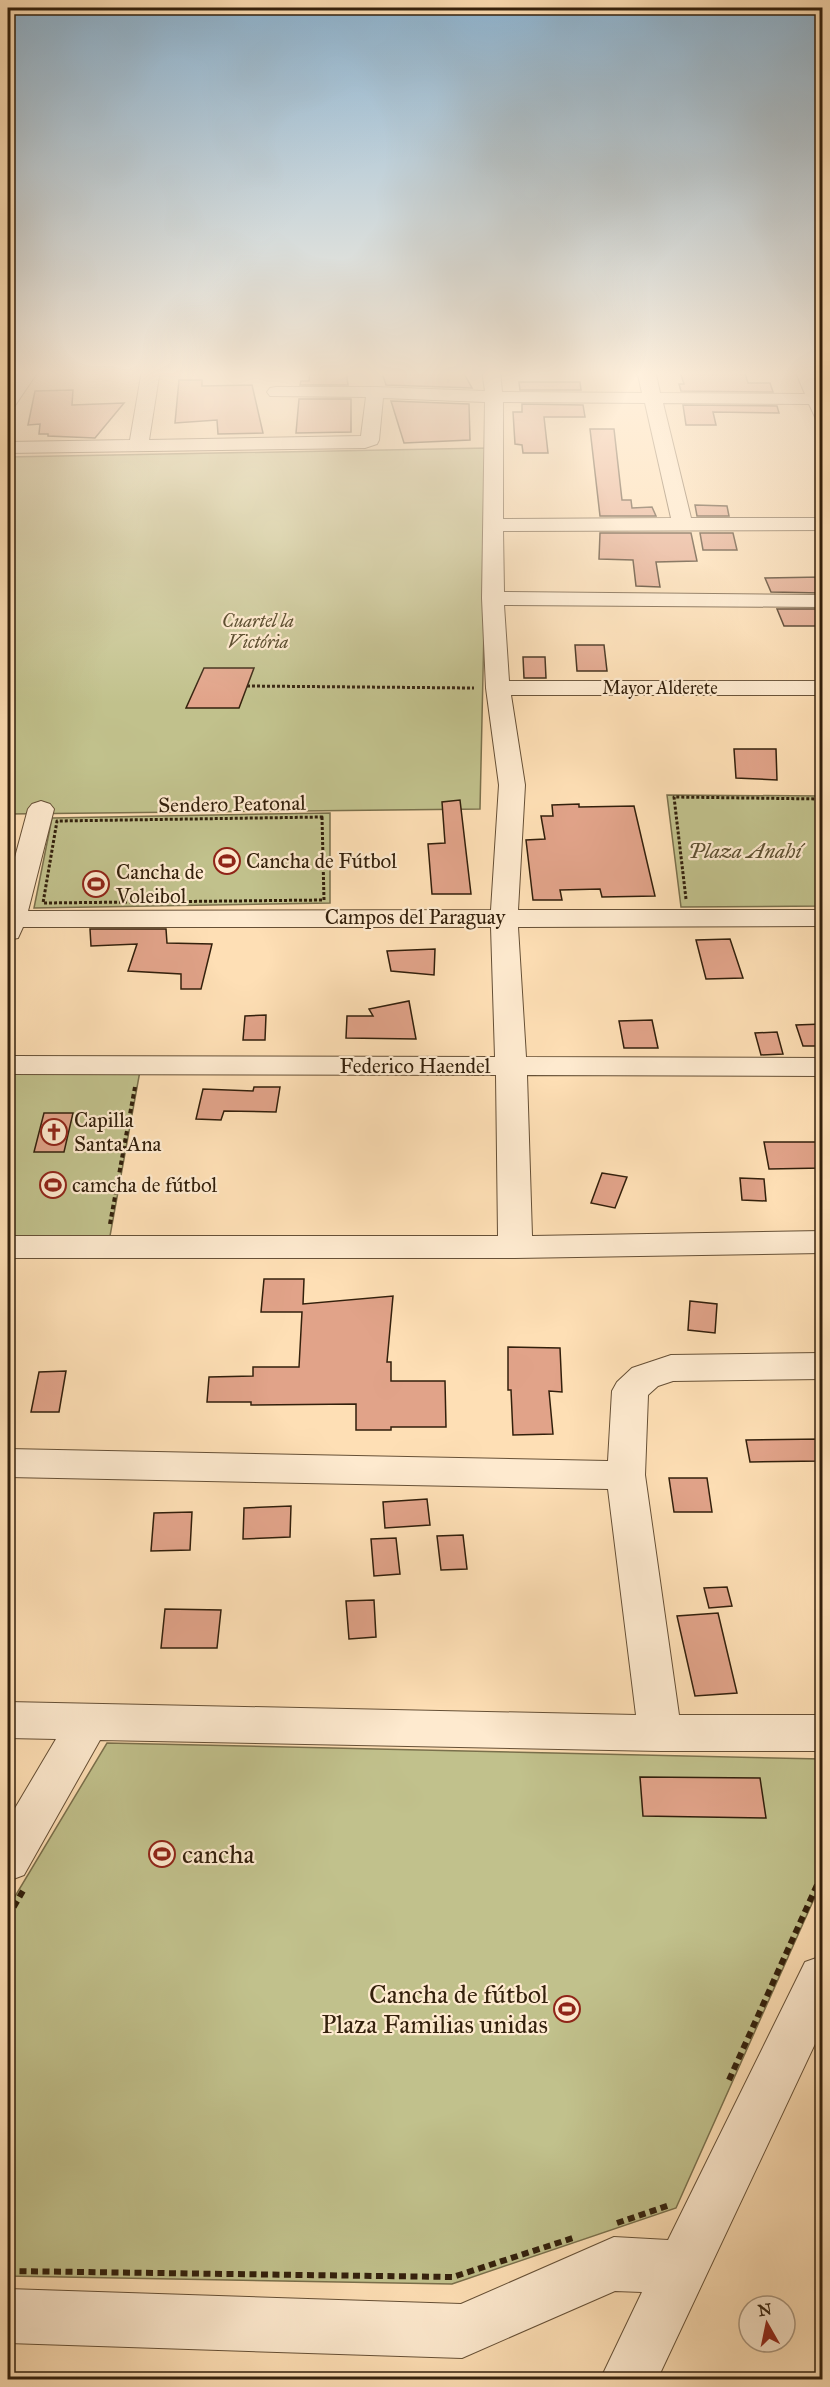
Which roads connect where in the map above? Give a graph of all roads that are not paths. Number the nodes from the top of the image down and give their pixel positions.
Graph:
1 (494, 481) edge
2 (672, 481) edge
3 (682, 524) junction
4 (822, 524) edge
5 (494, 525) junction
6 (493, 598) junction
7 (822, 601) edge
8 (498, 688) junction
9 (822, 688) edge
10 (49, 815) road end
11 (504, 916) junction
12 (822, 918) edge
13 (9, 923) edge
14 (8, 1065) edge
15 (511, 1066) junction
16 (822, 1067) edge
17 (822, 1242) edge
18 (8, 1247) edge
19 (515, 1247) junction
20 (822, 1366) edge
21 (8, 1462) edge
22 (626, 1475) junction
23 (8, 1720) edge
24 (88, 1722) junction
25 (660, 1733) junction
26 (822, 1733) edge
27 (16, 1874) edge
28 (822, 1978) edge
29 (808, 2037) edge
30 (681, 2267) junction
31 (8, 2316) edge
32 (628, 2379) edge

1 - 5 street
2 - 3 street
3 - 4 street
3 - 5 street
5 - 6 street
6 - 7 street
6 - 8 street
8 - 9 street, Mayor Alderete
8 - 11 street
10 - 13 street
11 - 12 street, Campos del Paraguay
11 - 13 street, Campos del Paraguay
11 - 15 street
14 - 15 street, Federico Haendel
15 - 16 street, Federico Haendel
15 - 19 street
17 - 19 street
18 - 19 street
20 - 22 street
21 - 22 street
22 - 25 street
23 - 24 street
24 - 25 street
24 - 27 street
25 - 26 street
28 - 29 street
29 - 30 street
30 - 31 street
30 - 32 street

